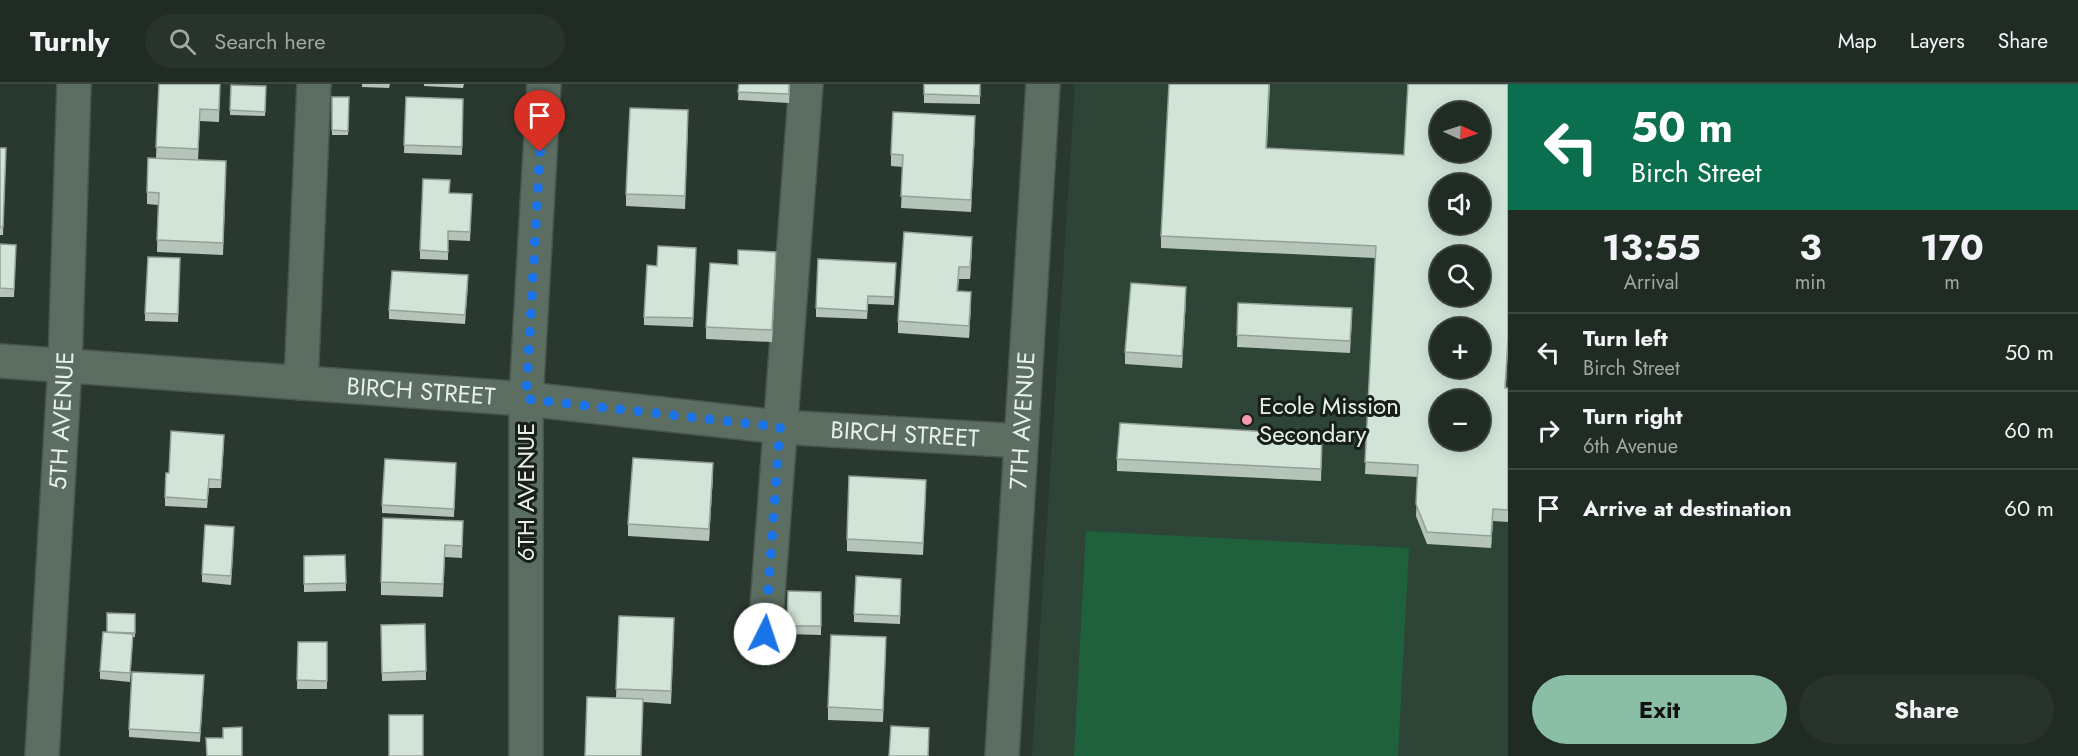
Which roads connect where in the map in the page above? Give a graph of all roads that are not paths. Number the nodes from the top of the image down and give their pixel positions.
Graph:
1 (74, 84) edge
2 (314, 84) edge
3 (544, 84) edge
4 (806, 84) edge
5 (1043, 84) edge
6 (0, 361) edge
7 (65, 365) junction
8 (301, 383) junction
9 (526, 399) junction
10 (780, 427) junction
11 (1021, 441) junction
12 (765, 634) dead end
13 (42, 756) edge
14 (526, 756) edge
15 (1002, 756) edge

1 - 7 street, 5TH AVENUE
2 - 8 street
3 - 9 street, 6TH AVENUE
4 - 10 street
5 - 11 street, 7TH AVENUE
6 - 7 street, BIRCH STREET
7 - 8 street, BIRCH STREET
7 - 13 street, 5TH AVENUE
8 - 9 street, BIRCH STREET
9 - 10 street, BIRCH STREET
9 - 14 street, 6TH AVENUE
10 - 11 street, BIRCH STREET
10 - 12 street
11 - 15 street, 7TH AVENUE

